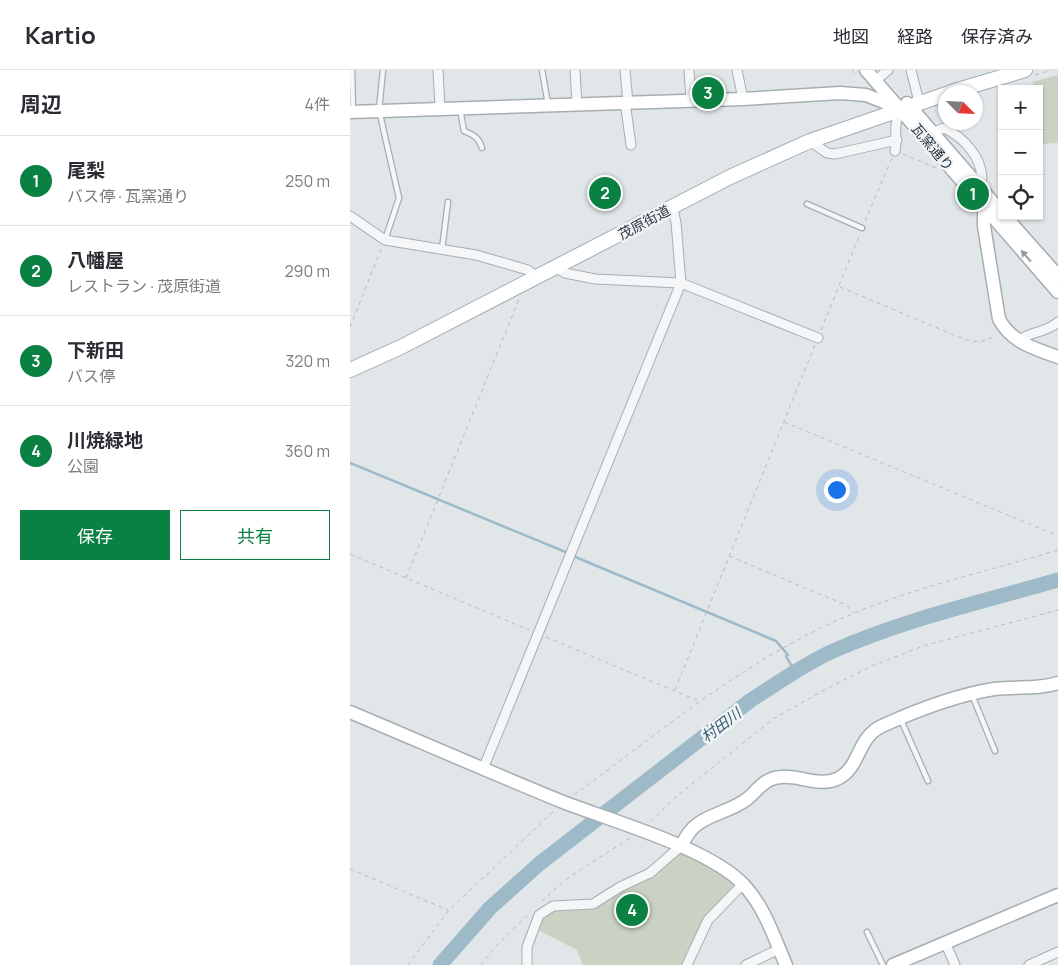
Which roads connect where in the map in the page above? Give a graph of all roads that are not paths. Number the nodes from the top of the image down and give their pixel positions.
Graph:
1 (352, 70) edge
2 (383, 70) edge
3 (438, 70) edge
4 (542, 70) edge
5 (575, 70) edge
6 (625, 70) edge
7 (689, 70) edge
8 (737, 70) edge
9 (866, 70) edge
10 (911, 70) edge
11 (1024, 70) edge
12 (882, 72) edge
13 (974, 85) edge
14 (938, 97) edge
15 (691, 99) junction
16 (743, 99) junction
17 (626, 102) junction
18 (578, 104) junction
19 (548, 105) junction
20 (910, 106) junction
21 (460, 107) junction
22 (440, 108) junction
23 (379, 110) junction
24 (352, 112) edge
25 (934, 132) junction
26 (897, 140) junction
27 (810, 141) junction
28 (631, 145) dead end
29 (482, 148) dead end
30 (895, 151) road end
31 (976, 183) junction
32 (448, 202) dead end
33 (807, 204) dead end
34 (672, 207) junction
35 (984, 208) junction
36 (998, 208) edge
37 (350, 216) edge
38 (1009, 220) edge
39 (862, 228) road end
40 (385, 240) junction
41 (442, 249) junction
42 (556, 268) junction
43 (1058, 276) edge
44 (537, 277) junction
45 (681, 283) junction
46 (1058, 292) edge
47 (1058, 322) edge
48 (818, 338) road end
49 (1019, 340) junction
50 (1058, 357) edge
51 (350, 370) edge
52 (1058, 683) edge
53 (972, 695) junction
54 (350, 712) edge
55 (901, 719) junction
56 (995, 751) dead end
57 (483, 768) junction
58 (928, 781) dead end
59 (681, 846) junction
60 (744, 884) junction
61 (1058, 895) edge
62 (867, 932) dead end
63 (945, 942) junction
64 (779, 949) junction
65 (1058, 952) edge
66 (527, 965) edge
67 (687, 965) edge
68 (746, 965) edge
69 (786, 965) edge
70 (883, 965) edge
71 (893, 965) edge
72 (955, 965) edge
73 (1029, 965) edge

1 - 24 lane
2 - 23 lane
3 - 22 street
4 - 19 lane
5 - 18 street
6 - 17 street
7 - 15 street
8 - 16 street
9 - 20 street, 瓦窯通り
10 - 20 street
11 - 13 main road
12 - 20 street, 瓦窯通り
14 - 20 main road, 茂原街道
15 - 16 street
15 - 17 street
16 - 20 street
17 - 18 street
17 - 28 street
18 - 19 street
19 - 21 street
20 - 25 street, 瓦窯通り
20 - 26 street
20 - 27 main road, 茂原街道
20 - 35 street, 瓦窯通り
21 - 22 street
21 - 29 lane
22 - 23 street
23 - 24 street
23 - 40 lane
25 - 31 street, 瓦窯通り
25 - 31 street
26 - 27 street
26 - 30 street
27 - 34 main road, 茂原街道
31 - 36 street, 瓦窯通り
32 - 41 lane
33 - 39 lane
34 - 42 main road, 茂原街道
34 - 45 street
46 -> 35 street, 瓦窯通り
35 - 49 street
37 - 40 street
38 - 43 street
40 - 41 street
41 - 44 street
42 - 44 main road, 茂原街道
42 - 45 street
44 - 51 main road, 茂原街道
45 - 48 street
45 - 57 street
47 - 49 street
49 - 50 street
52 - 53 street
53 - 55 street
53 - 56 lane
54 - 57 street
55 - 58 lane
55 - 59 street
57 - 59 street
59 - 60 street
59 - 66 street
60 - 64 street
60 - 67 street
61 - 63 street
62 - 70 lane
63 - 71 street
63 - 72 street
64 - 68 street
64 - 69 street
65 - 73 street

